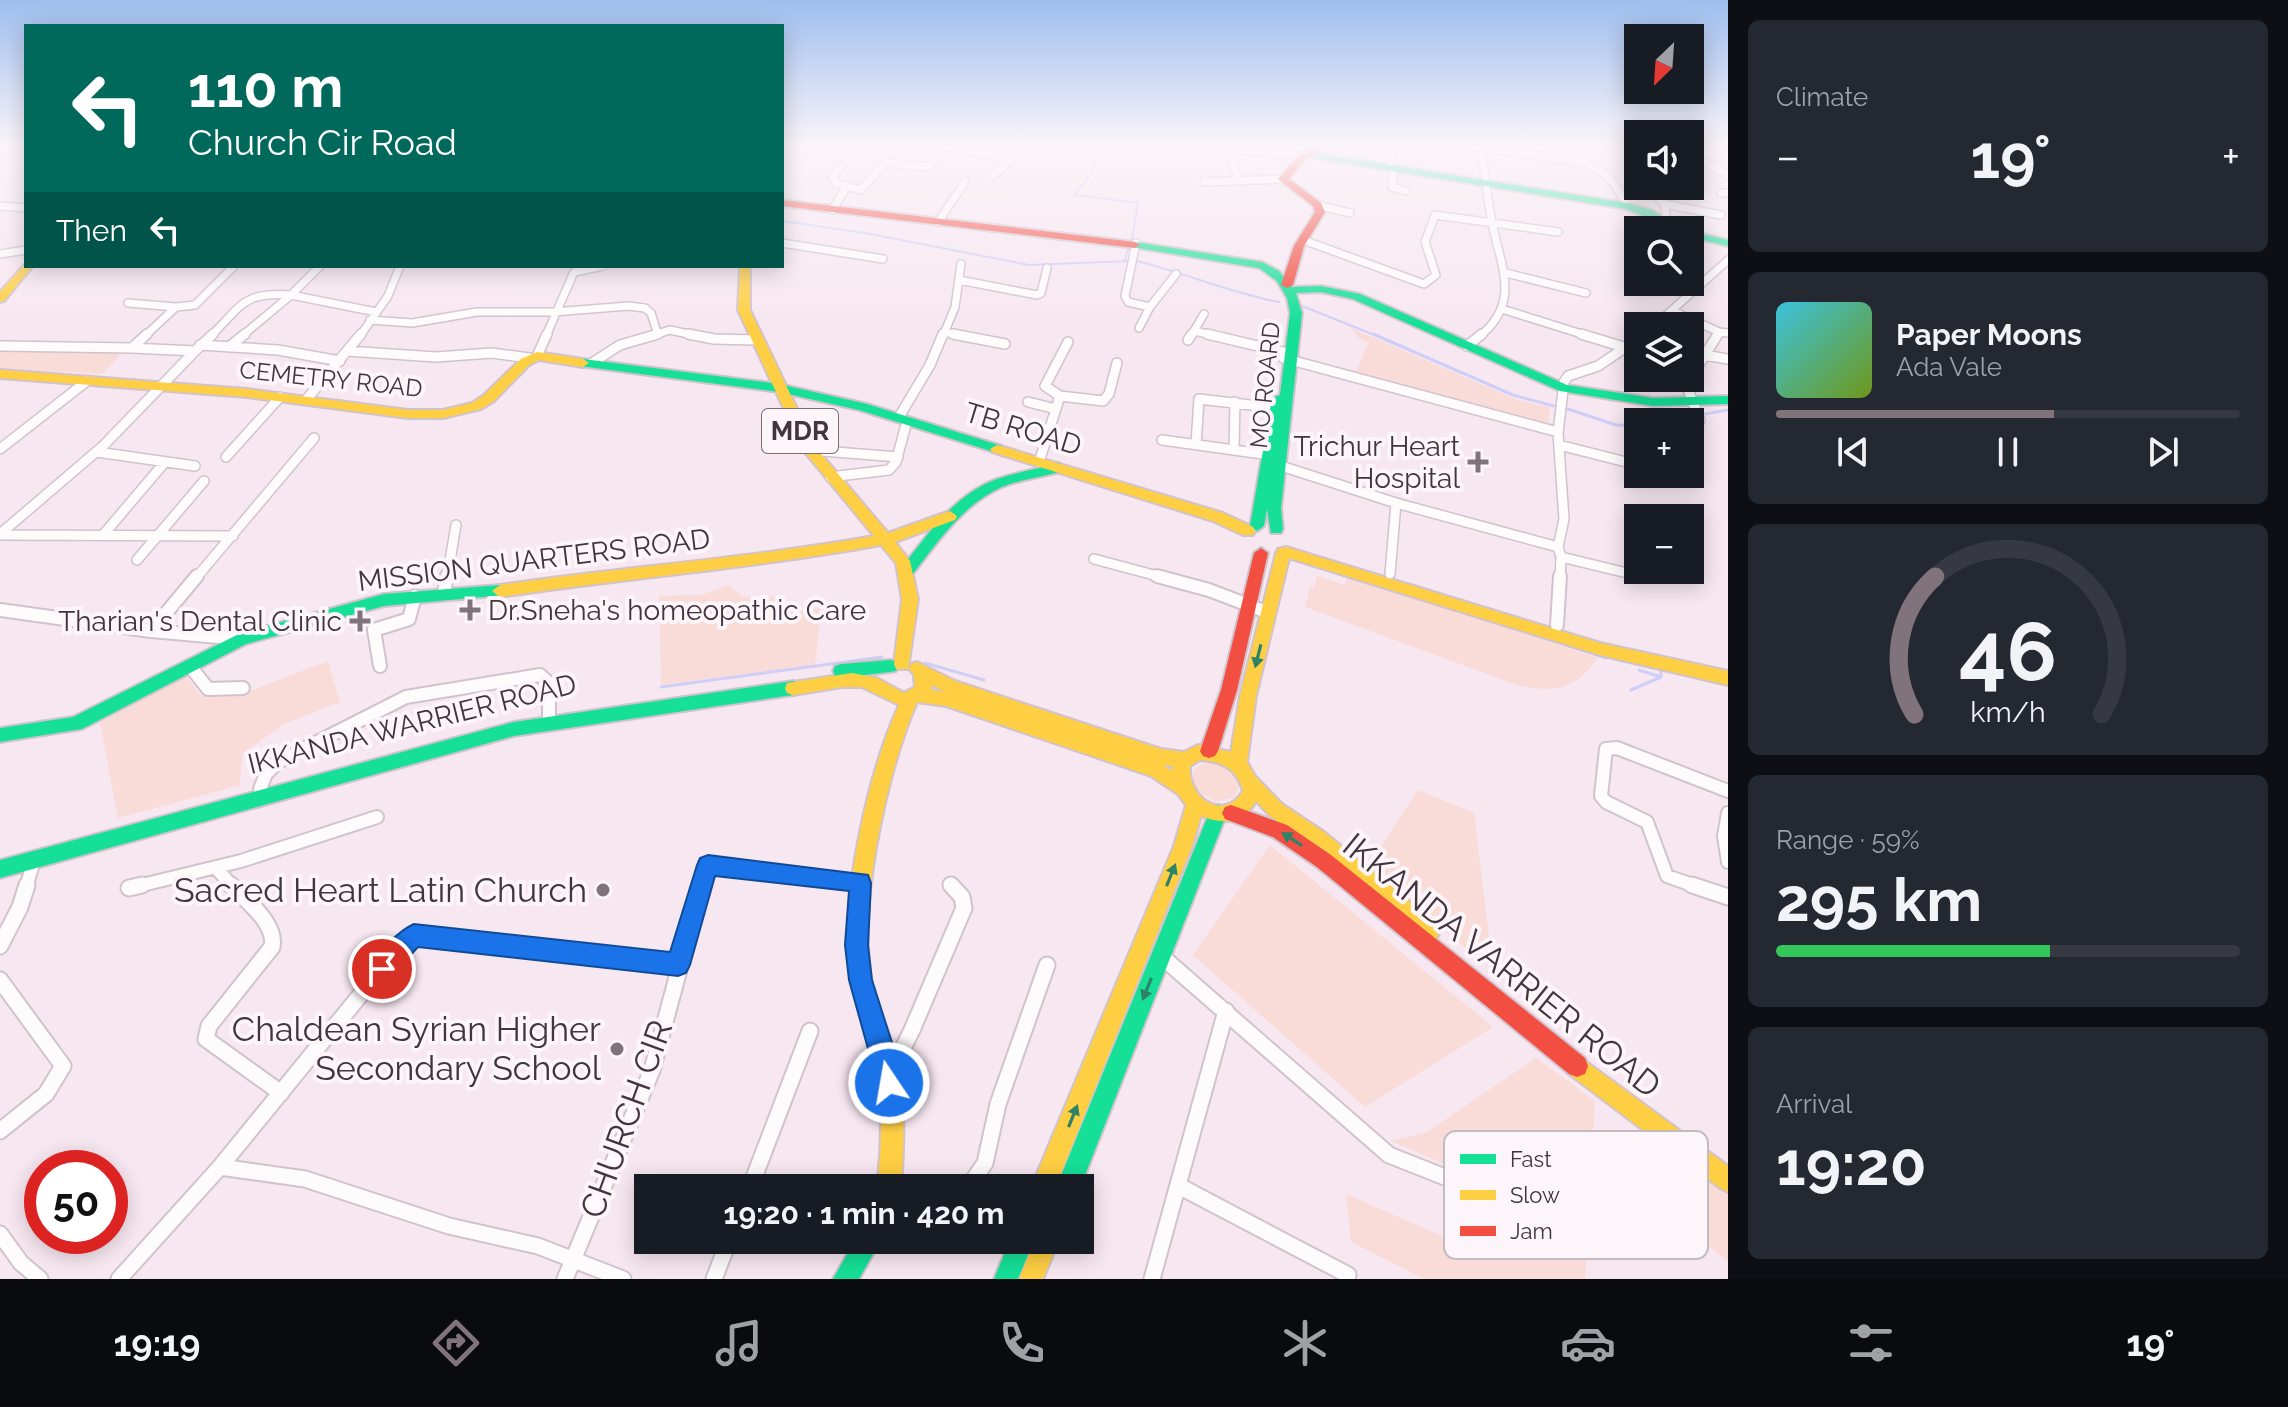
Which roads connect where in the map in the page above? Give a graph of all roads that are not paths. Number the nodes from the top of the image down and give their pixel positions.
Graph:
1 (794, 205) edge
2 (835, 205) edge
3 (950, 205) edge
4 (1317, 205) joint
5 (1490, 205) edge
6 (1619, 205) edge
7 (1658, 205) edge
8 (0, 206) edge
9 (1627, 206) joint
10 (24, 208) edge
11 (832, 210) junction
12 (1350, 213) dead end
13 (1663, 213) junction
14 (1721, 215) dead end
15 (1667, 216) edge
16 (938, 222) junction
17 (1492, 224) junction
18 (1558, 232) dead end
19 (1704, 238) edge
20 (1303, 240) junction
21 (784, 243) edge
22 (1136, 243) junction
23 (1728, 243) edge
24 (24, 250) edge
25 (0, 254) edge
26 (883, 259) dead end
27 (1728, 260) edge
28 (961, 264) dead end
29 (26, 268) edge
30 (232, 268) edge
31 (318, 268) edge
32 (399, 268) edge
33 (593, 268) edge
34 (745, 268) edge
35 (1047, 268) dead end
36 (1506, 273) junction
37 (1176, 274) dead end
38 (959, 280) junction
39 (1288, 288) junction
40 (1586, 293) dead end
41 (291, 295) junction
42 (0, 299) edge
43 (128, 303) dead end
44 (176, 307) junction
45 (1150, 307) junction
46 (1502, 309) junction
47 (1673, 311) joint
48 (554, 312) junction
49 (1204, 314) dead end
50 (373, 316) junction
51 (1139, 328) dead end
52 (1195, 331) junction
53 (657, 332) junction
54 (944, 332) junction
55 (1724, 332) edge
56 (756, 340) junction
57 (1188, 340) dead end
58 (1068, 342) dead end
59 (1005, 344) dead end
60 (0, 346) edge
61 (1467, 346) junction
62 (229, 347) junction
63 (1624, 347) edge
64 (132, 348) junction
65 (198, 348) junction
66 (1624, 350) edge
67 (347, 351) junction
68 (1705, 355) junction
69 (533, 357) junction
70 (1286, 357) junction
71 (1728, 359) edge
72 (340, 361) junction
73 (592, 363) junction
74 (1117, 363) dead end
75 (0, 374) edge
76 (87, 381) junction
77 (779, 388) junction
78 (1564, 388) junction
79 (162, 389) junction
80 (1060, 396) junction
81 (280, 397) junction
82 (306, 400) junction
83 (1728, 400) edge
84 (1028, 402) dead end
85 (1235, 402) junction
86 (1276, 408) junction
87 (1679, 408) edge
88 (1698, 408) edge
89 (1056, 409) junction
90 (1704, 409) edge
91 (903, 419) junction
92 (1558, 432) junction
93 (314, 438) dead end
94 (1162, 440) dead end
95 (1196, 445) junction
96 (1559, 445) junction
97 (0, 449) edge
98 (810, 450) junction
99 (1234, 450) junction
100 (97, 452) junction
101 (226, 457) dead end
102 (898, 457) junction
103 (1275, 461) junction
104 (1624, 461) edge
105 (165, 462) junction
106 (1039, 462) junction
107 (195, 466) dead end
108 (1058, 468) junction
109 (830, 477) junction
110 (204, 481) dead end
111 (1396, 503) junction
112 (950, 516) junction
113 (456, 525) dead end
114 (1252, 528) junction
115 (1276, 529) junction
116 (0, 534) edge
117 (103, 535) junction
118 (156, 536) junction
119 (233, 536) junction
120 (887, 539) junction
121 (1286, 549) junction
122 (1559, 552) junction
123 (1261, 553) junction
124 (1094, 559) dead end
125 (137, 560) dead end
126 (907, 571) junction
127 (1623, 572) dead end
128 (1390, 574) junction
129 (444, 593) junction
130 (415, 596) junction
131 (1250, 607) junction
132 (0, 610) edge
133 (1269, 613) junction
134 (1557, 625) junction
135 (151, 631) junction
136 (241, 639) junction
137 (1628, 653) junction
138 (896, 665) junction
139 (190, 666) junction
140 (380, 666) dead end
141 (922, 673) junction
142 (1728, 678) edge
143 (243, 688) dead end
144 (885, 692) junction
145 (914, 697) junction
146 (548, 717) junction
147 (893, 734) junction
148 (0, 735) edge
149 (1209, 751) junction
150 (1184, 759) junction
151 (1238, 762) junction
152 (1251, 782) junction
153 (1180, 787) junction
154 (260, 789) junction
155 (1728, 791) edge
156 (1195, 804) junction
157 (1224, 813) junction
158 (1728, 813) edge
159 (377, 817) dead end
160 (35, 855) junction
161 (0, 858) edge
162 (1728, 862) edge
163 (216, 868) junction
164 (0, 869) edge
165 (860, 883) junction
166 (950, 884) dead end
167 (129, 888) dead end
168 (1728, 897) edge
169 (0, 946) edge
170 (1160, 955) junction
171 (678, 965) junction
172 (1047, 965) dead end
173 (0, 980) edge
174 (1226, 1011) junction
175 (810, 1031) dead end
176 (887, 1065) junction
177 (281, 1093) junction
178 (0, 1131) edge
179 (1663, 1131) edge
180 (1683, 1131) edge
181 (1708, 1150) edge
182 (1708, 1165) edge
183 (1728, 1165) edge
184 (220, 1167) junction
185 (755, 1174) edge
186 (890, 1174) edge
187 (978, 1174) edge
188 (1049, 1174) edge
189 (1074, 1174) edge
190 (1444, 1177) edge
191 (1728, 1180) edge
192 (1179, 1186) junction
193 (0, 1234) edge
194 (724, 1254) edge
195 (860, 1254) edge
196 (1016, 1254) edge
197 (1041, 1254) edge
198 (572, 1258) junction
199 (40, 1279) edge
200 (119, 1279) edge
201 (565, 1279) edge
202 (623, 1279) edge
203 (714, 1279) edge
204 (845, 1279) edge
205 (1006, 1279) edge
206 (1031, 1279) edge
207 (1152, 1279) edge
208 (1347, 1279) edge

1 - 11 main road, MO ROARD
2 - 11 street
3 - 16 street
4 - 12 street
4 - 20 main road
5 - 17 street
6 - 9 main road
7 - 13 street
8 - 10 street
9 - 13 main road
11 - 16 main road, MO ROARD
13 - 14 street
13 - 15 main road
16 - 22 main road, MO ROARD
17 - 18 street
17 - 20 street
17 - 36 street
19 - 23 main road
20 - 39 main road
21 - 26 street
22 - 39 main road, MO ROARD
22 - 45 street
24 - 25 street
27 - 47 street
28 - 38 street
29 - 42 main road
30 - 44 street
31 - 41 street
32 - 50 street
33 - 48 street
34 - 56 main road, MDR
35 - 38 street
36 - 40 street
36 - 46 street
37 - 45 street
38 - 54 street
39 - 61 main road
39 - 70 main road, MO ROARD
41 - 50 street
41 - 62 street
41 - 65 street
43 - 44 street
44 - 64 street
45 - 51 street
46 - 61 street
46 - 63 street
47 - 55 street
48 - 50 street
48 - 53 street
48 - 69 street
49 - 52 street
50 - 67 street
52 - 57 street
52 - 70 street
53 - 56 street
53 - 73 street
54 - 59 street
54 - 91 street
55 - 68 street
56 - 77 main road, MDR
58 - 80 street
60 - 64 street
61 - 78 main road
62 - 65 street
62 - 72 street
64 - 65 street
65 - 79 street
66 - 78 street
67 - 69 street
67 - 72 street
68 - 71 street
68 - 88 street
69 - 73 main road
69 - 82 main road, CEMETRY ROAD
70 - 86 main road
70 - 92 street
70 - 103 main road, MO ROARD
72 - 82 street
73 - 77 main road
74 - 80 street
75 - 76 main road, CEMETRY ROAD
76 - 79 main road, CEMETRY ROAD
76 - 97 street
77 - 91 main road, TB ROAD
77 - 98 main road, MDR
78 - 87 main road
78 - 92 street
79 - 81 main road, CEMETRY ROAD
79 - 100 street
80 - 89 street
81 - 82 main road, CEMETRY ROAD
81 - 101 street
83 - 90 main road
84 - 89 street
85 - 86 street
85 - 95 street
85 - 99 street
86 - 103 main road
89 - 106 street
91 - 102 street
91 - 106 main road, TB ROAD
92 - 96 street
93 - 119 street
94 - 95 street
95 - 99 street
96 - 104 street
96 - 122 street
98 - 102 street
98 - 109 main road, MDR
99 - 103 street
100 - 105 street
100 - 116 street
102 - 109 street
103 - 111 street
103 - 114 main road
103 - 115 main road, MO ROARD
105 - 107 street
105 - 117 street
106 - 108 main road, TB ROAD
108 - 112 main road
108 - 114 main road, TB ROAD
109 - 120 main road, MDR
110 - 118 street
111 - 122 street
111 - 128 street
112 - 120 main road, MISSION QUARTERS ROAD
112 - 126 main road
113 - 129 street
114 - 115 main road, TB ROAD
114 - 123 main road
115 - 121 main road
116 - 117 street
117 - 118 street
118 - 119 street
118 - 125 street
119 - 135 street
120 - 126 main road, MDR
120 - 129 main road, MISSION QUARTERS ROAD
121 - 123 main road
121 - 128 main road
121 - 133 main road
121 - 137 main road
122 - 127 street
122 - 134 street
123 - 131 main road
124 - 131 street
126 - 138 main road, MDR
128 - 134 main road
129 - 130 main road, MISSION QUARTERS ROAD
130 - 136 main road, MISSION QUARTERS ROAD
130 - 140 street
131 - 133 street
131 - 149 main road
132 - 135 street
133 -> 151 main road
134 - 137 main road
135 - 136 street
136 - 139 main road, MISSION QUARTERS ROAD
137 - 142 main road
138 - 141 main road
138 - 144 main road
138 - 146 main road, IKKANDA WARRIER ROAD
139 - 143 street
139 - 148 main road, MISSION QUARTERS ROAD
141 - 145 main road
141 - 150 main road
144 - 145 main road
144 - 146 main road, IKKANDA WARRIER ROAD
144 - 147 main road
145 - 147 main road
145 - 153 main road
146 - 154 main road, IKKANDA WARRIER ROAD
146 - 154 street
146 - 160 main road, IKKANDA WARRIER ROAD
147 - 165 main road
149 - 150 main road
149 - 151 main road
150 - 153 main road
151 - 152 main road
152 - 157 main road
152 - 180 main road, IKKANDA VARRIER ROAD
153 - 156 main road
154 - 160 main road, IKKANDA WARRIER ROAD
155 - 168 street
156 - 157 main road
188 -> 156 main road
157 - 170 main road
179 -> 157 main road, IKKANDA VARRIER ROAD
158 - 162 street
159 - 163 street
160 - 161 main road, IKKANDA WARRIER ROAD
160 - 164 main road, IKKANDA WARRIER ROAD
160 - 169 street
163 - 167 street
163 - 177 street
165 - 171 street, CHURCH CIR
165 - 176 main road
166 - 176 street
170 - 174 street
170 -> 189 main road
171 - 177 street
171 - 198 street, CHURCH CIR
172 - 187 street
173 - 178 street
174 - 190 street
174 - 192 street
175 - 185 street
176 - 186 main road
177 - 184 street
181 - 183 main road, IKKANDA VARRIER ROAD
191 -> 182 main road, IKKANDA VARRIER ROAD
184 - 198 street
184 - 200 street
192 - 207 street
192 - 208 street
193 - 199 street
194 - 203 street
195 - 204 main road
196 - 205 main road
197 - 206 main road
198 - 201 street, CHURCH CIR
198 - 202 street

